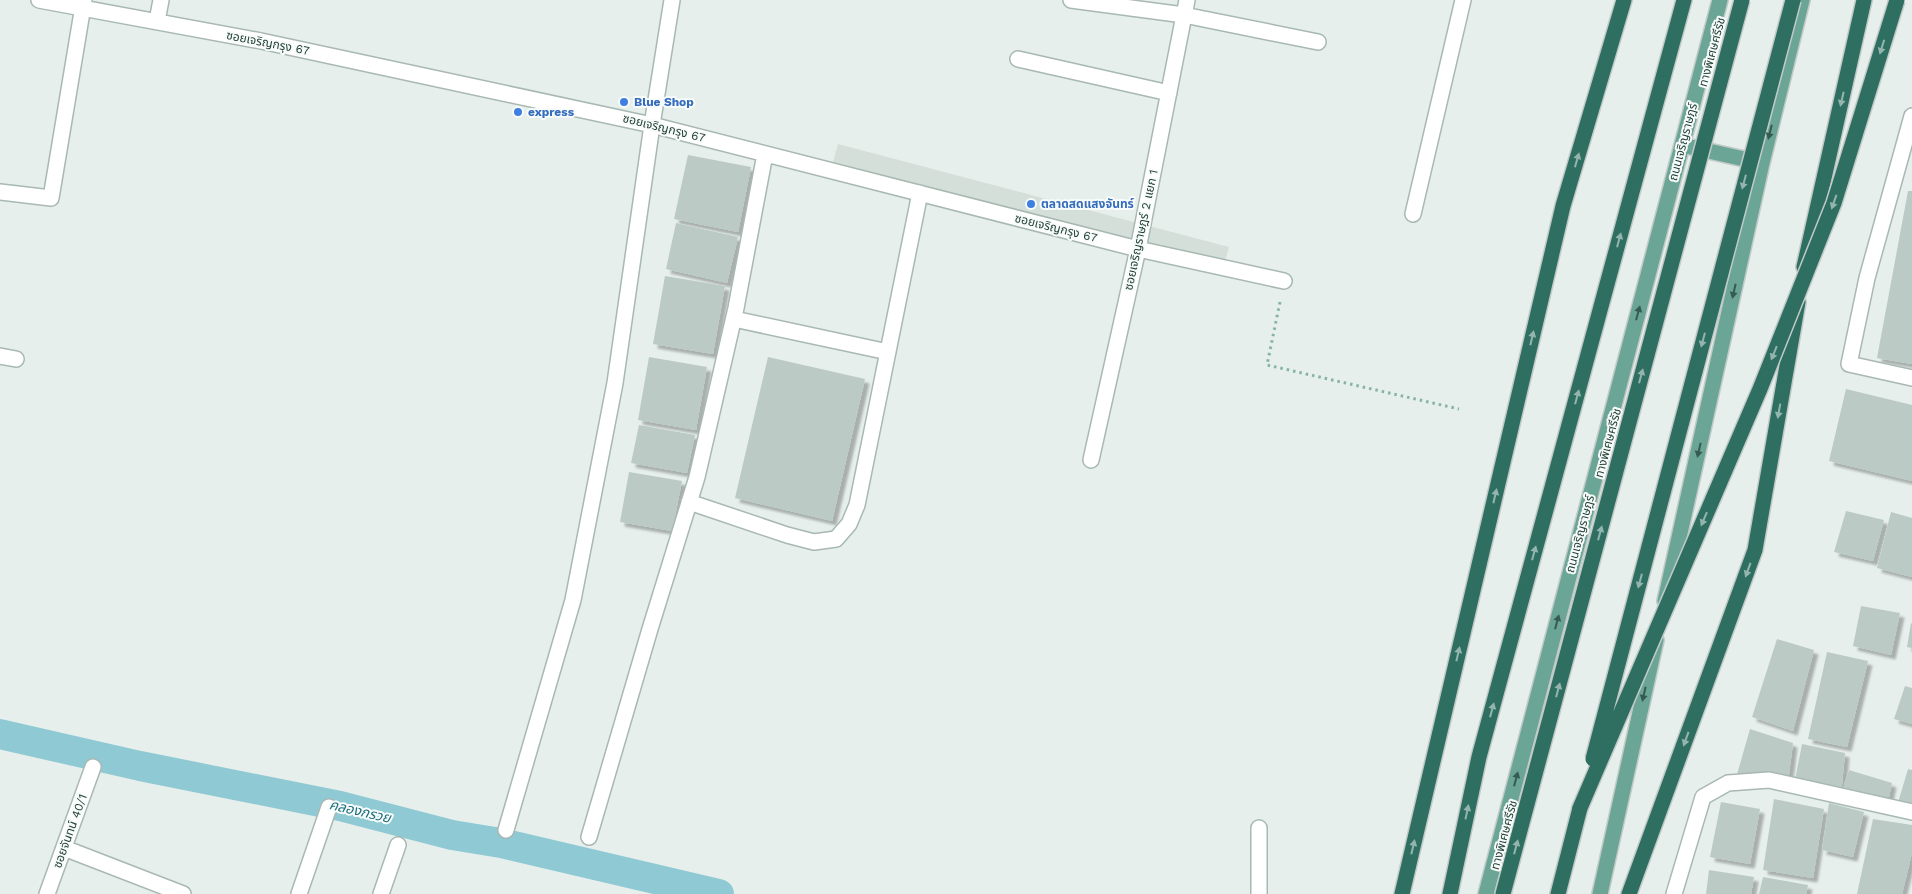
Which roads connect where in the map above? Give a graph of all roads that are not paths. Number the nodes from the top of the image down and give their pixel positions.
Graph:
1 (39, 0) edge
2 (162, 0) edge
3 (672, 0) edge
4 (1072, 0) edge
5 (1187, 0) edge
6 (1463, 0) edge
7 (1624, 0) edge
8 (1684, 0) edge
9 (1720, 0) edge
10 (1742, 0) edge
11 (1793, 0) edge
12 (1802, 0) edge
13 (1864, 0) edge
14 (1897, 0) edge
15 (84, 4) edge
16 (1184, 15) junction
17 (157, 21) junction
18 (1318, 42) dead end
19 (1018, 59) dead end
20 (1169, 93) junction
21 (1912, 116) edge
22 (652, 124) junction
23 (1682, 145) junction
24 (765, 154) junction
25 (1906, 159) edge
26 (1762, 163) junction
27 (0, 192) edge
28 (920, 193) junction
29 (1413, 214) dead end
30 (1138, 249) junction
31 (1284, 281) road end
32 (734, 319) junction
33 (888, 352) junction
34 (0, 356) edge
35 (16, 359) dead end
36 (1912, 378) edge
37 (1091, 460) dead end
38 (689, 502) junction
39 (93, 767) dead end
40 (329, 807) dead end
41 (1580, 808) junction
42 (1912, 812) edge
43 (1259, 828) dead end
44 (506, 830) dead end
45 (589, 838) dead end
46 (398, 845) dead end
47 (64, 848) junction
48 (47, 894) edge
49 (183, 894) edge
50 (299, 894) edge
51 (381, 894) edge
52 (1259, 894) edge
53 (1402, 894) edge
54 (1450, 894) edge
55 (1486, 894) edge
56 (1504, 894) edge
57 (1558, 894) edge
58 (1600, 894) edge
59 (1629, 894) edge
60 (1674, 894) edge

1 - 15 street, ซอยเจริญกรุง 67
2 - 17 street
3 - 22 street
4 - 16 street
5 - 16 street, ซอยเจริญราษฎร์ 2 แยก 1
6 - 29 street
53 -> 7 highway
54 -> 8 highway
9 - 23 main road, ถนนเจริญราษฎร์
56 -> 10 highway, ทางพิเศษศรีรัช, bridge
11 -> 41 highway, bridge
12 -> 26 main road
13 -> 59 highway
14 -> 41 highway, bridge
15 - 17 street, ซอยเจริญกรุง 67
15 - 27 street
16 - 18 street
16 - 20 street, ซอยเจริญราษฎร์ 2 แยก 1
17 - 22 street, ซอยเจริญกรุง 67
19 - 20 street
20 - 30 street, ซอยเจริญราษฎร์ 2 แยก 1
21 - 25 street
22 - 24 street, ซอยเจริญกรุง 67
22 - 44 street
23 - 26 main road
55 -> 23 main road, ถนนเจริญราษฎร์
24 - 28 street, ซอยเจริญกรุง 67
24 - 32 street
25 - 36 street
26 -> 58 main road
28 - 30 street, ซอยเจริญกรุง 67
28 - 33 street
30 - 31 street, ซอยเจริญกรุง 67
30 - 37 street, ซอยเจริญราษฎร์ 2 แยก 1
32 - 33 street
32 - 38 street
33 - 38 street
34 - 35 street
38 - 45 street
39 - 47 street, ซอยจันทน์ 40/1
40 - 50 street
41 - 57 highway
42 - 60 street
43 - 52 street
46 - 51 street
47 - 48 street, ซอยจันทน์ 40/1
47 - 49 street

